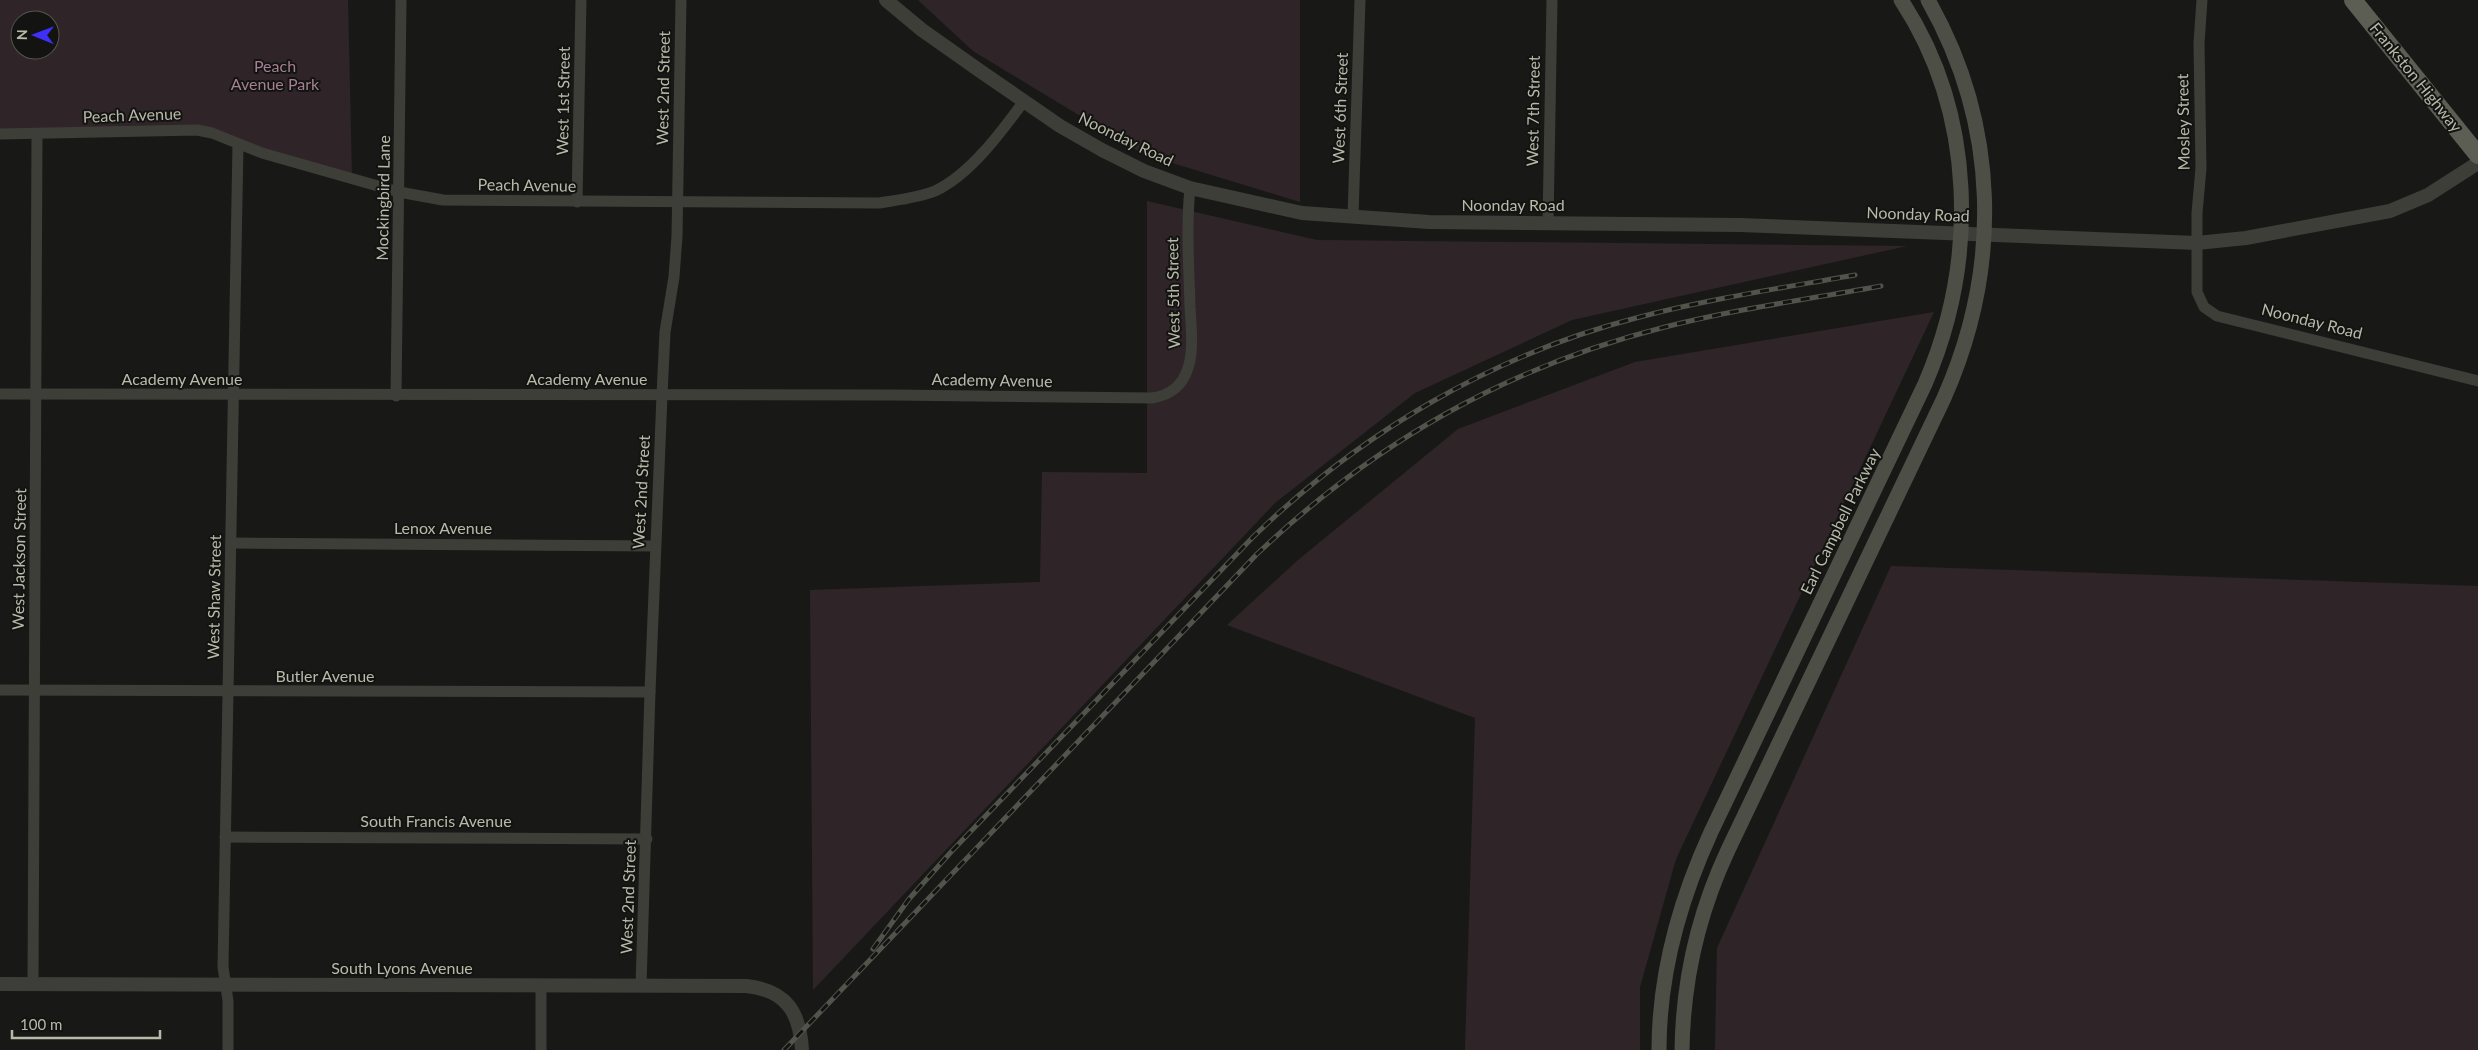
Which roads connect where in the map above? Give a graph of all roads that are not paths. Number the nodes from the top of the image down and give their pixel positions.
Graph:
1 (401, 0) edge
2 (581, 0) edge
3 (681, 0) edge
4 (886, 0) edge
5 (1360, 0) edge
6 (1552, 0) edge
7 (1901, 0) edge
8 (1928, 0) edge
9 (2202, 0) edge
10 (2353, 0) edge
11 (1024, 101) junction
12 (0, 134) edge
13 (37, 134) junction
14 (238, 144) junction
15 (2478, 155) edge
16 (2478, 162) edge
17 (1190, 188) junction
18 (399, 192) junction
19 (577, 202) junction
20 (677, 202) junction
21 (1353, 216) junction
22 (1548, 224) junction
23 (1962, 233) junction
24 (1985, 234) junction
25 (2197, 243) junction
26 (2478, 381) edge
27 (1172, 392) joint
28 (0, 394) edge
29 (37, 394) junction
30 (233, 395) junction
31 (662, 395) junction
32 (396, 396) junction
33 (231, 543) junction
34 (655, 546) junction
35 (0, 690) edge
36 (33, 690) junction
37 (229, 692) junction
38 (650, 692) junction
39 (225, 837) junction
40 (647, 839) junction
41 (0, 984) edge
42 (33, 984) junction
43 (225, 984) junction
44 (541, 986) junction
45 (641, 986) junction
46 (1661, 1009) junction
47 (1683, 1012) junction
48 (228, 1050) edge
49 (541, 1050) edge
50 (802, 1050) edge
51 (1659, 1050) edge
52 (1682, 1050) edge

1 - 18 street, Mockingbird Lane
2 - 19 street, West 1st Street
3 - 20 street, West 2nd Street
4 - 11 street, Noonday Road
5 - 21 street, West 6th Street
6 - 22 street, West 7th Street
7 - 23 main road, Earl Campbell Parkway
8 - 24 main road
9 - 25 street, Mosley Street
10 - 15 main road, Frankston Highway
11 - 17 street, Noonday Road
11 - 20 street, Peach Avenue
12 - 13 street, Peach Avenue
13 - 14 street, Peach Avenue
13 - 29 street, West Jackson Street
14 - 18 street, Peach Avenue
14 - 30 street, West Shaw Street
16 - 25 street, Noonday Road
17 - 21 street, Noonday Road
17 - 27 street, West 5th Street
18 - 19 street, Peach Avenue
18 - 32 street, Mockingbird Lane
19 - 20 street, Peach Avenue
20 - 31 street, West 2nd Street
21 - 22 street, Noonday Road
22 - 23 street, Noonday Road
23 - 24 street, Noonday Road
23 - 46 main road, Earl Campbell Parkway
24 - 25 street, Noonday Road
24 - 47 main road
25 - 26 street, Noonday Road
27 - 31 street, Academy Avenue
28 - 29 street, Academy Avenue
29 - 30 street, Academy Avenue
29 - 36 street, West Jackson Street
30 - 32 street, Academy Avenue
30 - 33 street, West Shaw Street
31 - 32 street, Academy Avenue
31 - 34 street, West 2nd Street
33 - 34 street, Lenox Avenue
33 - 37 street, West Shaw Street
34 - 38 street, West 2nd Street
35 - 36 street, Butler Avenue
36 - 37 street, Butler Avenue
36 - 42 street, West Jackson Street
37 - 38 street, Butler Avenue
37 - 39 street, West Shaw Street
38 - 40 street, West 2nd Street
39 - 40 street, South Francis Avenue
39 - 43 street, West Shaw Street
40 - 45 street, West 2nd Street
41 - 42 street, South Lyons Avenue
42 - 43 street, South Lyons Avenue
43 - 44 street, South Lyons Avenue
43 - 48 street, West Shaw Street
44 - 45 street, South Lyons Avenue
44 - 49 street
45 - 50 street, South Lyons Avenue
46 - 47 main road
46 - 51 main road, Earl Campbell Parkway
47 - 52 main road

